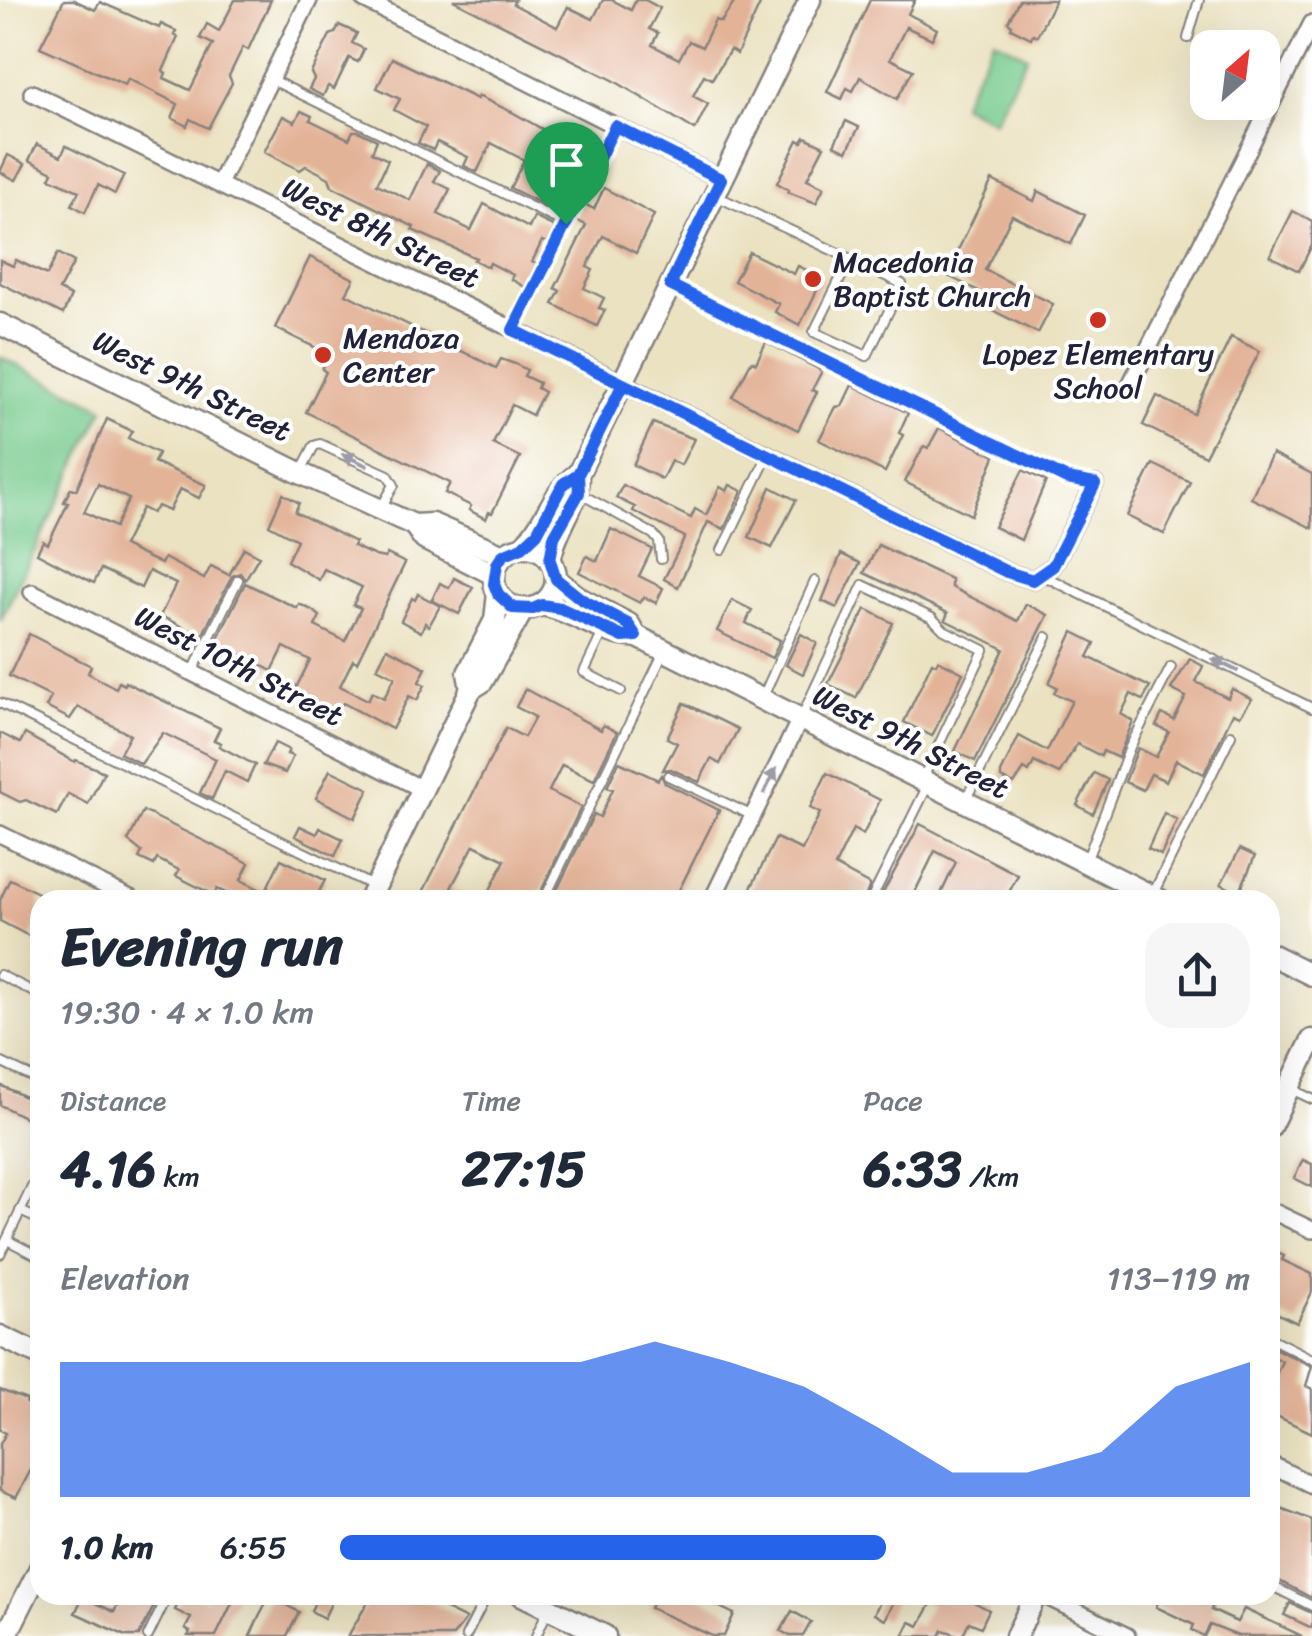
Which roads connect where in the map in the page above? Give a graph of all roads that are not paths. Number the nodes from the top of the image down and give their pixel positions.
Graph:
1 (309, 0) edge
2 (364, 0) edge
3 (810, 0) edge
4 (1199, 0) edge
5 (1312, 23) edge
6 (1188, 38) dead end
7 (270, 79) junction
8 (32, 93) dead end
9 (615, 126) junction
10 (219, 184) junction
11 (717, 187) junction
12 (566, 224) junction
13 (850, 259) junction
14 (670, 285) junction
15 (0, 324) edge
16 (513, 330) junction
17 (623, 384) junction
18 (1128, 388) dead end
19 (768, 456) junction
20 (300, 474) junction
21 (578, 483) junction
22 (1095, 484) joint
23 (380, 510) junction
24 (722, 550) dead end
25 (661, 559) dead end
26 (504, 568) junction
27 (553, 569) junction
28 (1040, 575) junction
29 (238, 580) dead end
30 (815, 581) dead end
31 (32, 592) dead end
32 (532, 607) junction
33 (605, 628) junction
34 (636, 636) junction
35 (1047, 637) dead end
36 (665, 651) junction
37 (1172, 667) dead end
38 (192, 673) junction
39 (472, 689) junction
40 (621, 691) dead end
41 (762, 699) junction
42 (0, 703) edge
43 (1312, 708) edge
44 (800, 719) junction
45 (1232, 735) dead end
46 (668, 776) dead end
47 (924, 784) junction
48 (422, 789) junction
49 (964, 803) junction
50 (753, 816) junction
51 (0, 834) edge
52 (1085, 863) junction
53 (114, 890) edge
54 (364, 890) edge
55 (374, 890) edge
56 (549, 890) edge
57 (717, 890) edge
58 (876, 890) edge
59 (1119, 890) edge
60 (1160, 890) edge
61 (1280, 959) edge
62 (0, 975) edge
63 (1312, 975) edge
64 (30, 990) edge
65 (1312, 1040) edge
66 (0, 1062) edge
67 (30, 1076) edge
68 (1289, 1088) junction
69 (1312, 1099) edge
70 (1280, 1106) edge
71 (30, 1190) edge
72 (20, 1210) junction
73 (30, 1215) edge
74 (1280, 1215) edge
75 (1312, 1230) edge
76 (7, 1240) junction
77 (30, 1251) edge
78 (0, 1254) edge
79 (0, 1336) edge
80 (1280, 1343) edge
81 (30, 1351) edge
82 (1312, 1359) edge
83 (1280, 1469) edge
84 (1312, 1485) edge
85 (30, 1588) edge
86 (1280, 1590) edge
87 (163, 1605) edge
88 (482, 1605) edge
89 (537, 1605) edge
90 (546, 1605) edge
91 (1034, 1605) edge
92 (1061, 1605) edge
93 (1312, 1606) edge
94 (6, 1636) edge
95 (148, 1636) edge
96 (466, 1636) edge
97 (536, 1636) edge
98 (605, 1636) edge
99 (1016, 1636) edge
100 (1127, 1636) edge

1 - 7 street
2 - 9 street
3 - 11 street
4 - 6 lane
5 - 18 street
7 - 10 street
7 - 12 lane
8 - 10 street, West 8th Street
9 - 11 street
9 - 12 lane
10 - 16 street, West 8th Street
11 - 13 lane
11 - 14 street
12 - 16 lane
13 - 13 lane
14 - 17 street
14 - 22 lane
15 - 20 street, West 9th Street
16 - 17 street, West 8th Street
17 - 19 street, West 8th Street
17 - 21 street
19 - 24 lane
19 - 28 street, West 8th Street
20 - 23 street, West 9th Street
23 -> 20 lane
21 - 25 lane
21 - 26 street
21 - 27 street
22 - 28 street
23 - 26 street, West 9th Street
26 - 27 street
26 - 32 street
26 - 39 street
27 - 32 street
27 - 34 street, West 9th Street
43 -> 28 lane
29 - 38 lane
30 - 41 lane
31 - 38 street, West 10th Street
32 - 33 street, West 9th Street
32 - 39 street
33 - 34 street, West 9th Street
33 - 40 lane
34 - 36 street, West 9th Street
35 - 49 lane
36 - 41 street, West 9th Street
36 - 56 lane
37 - 52 lane
38 - 48 street, West 10th Street
39 - 48 street
41 - 44 street, West 9th Street
42 - 54 lane
44 - 47 street, West 9th Street
44 - 47 lane
50 -> 44 street
45 - 60 lane
46 - 50 lane
47 - 49 street, West 9th Street
47 - 58 lane
48 - 55 street
49 - 52 street, West 9th Street
50 - 57 street
51 - 53 street
52 - 59 street, West 9th Street
61 - 63 street
62 - 64 lane
65 - 68 street
66 - 67 lane
68 - 69 lane
68 - 70 street
71 - 72 lane
72 - 73 lane
72 - 76 lane
74 - 75 street
76 - 77 lane
76 - 78 lane
79 - 81 street
80 - 82 lane
83 - 84 street
85 - 94 street
86 - 93 lane
87 - 95 lane
88 - 96 lane
89 - 97 lane
90 - 98 street
91 - 99 street
92 - 100 street

